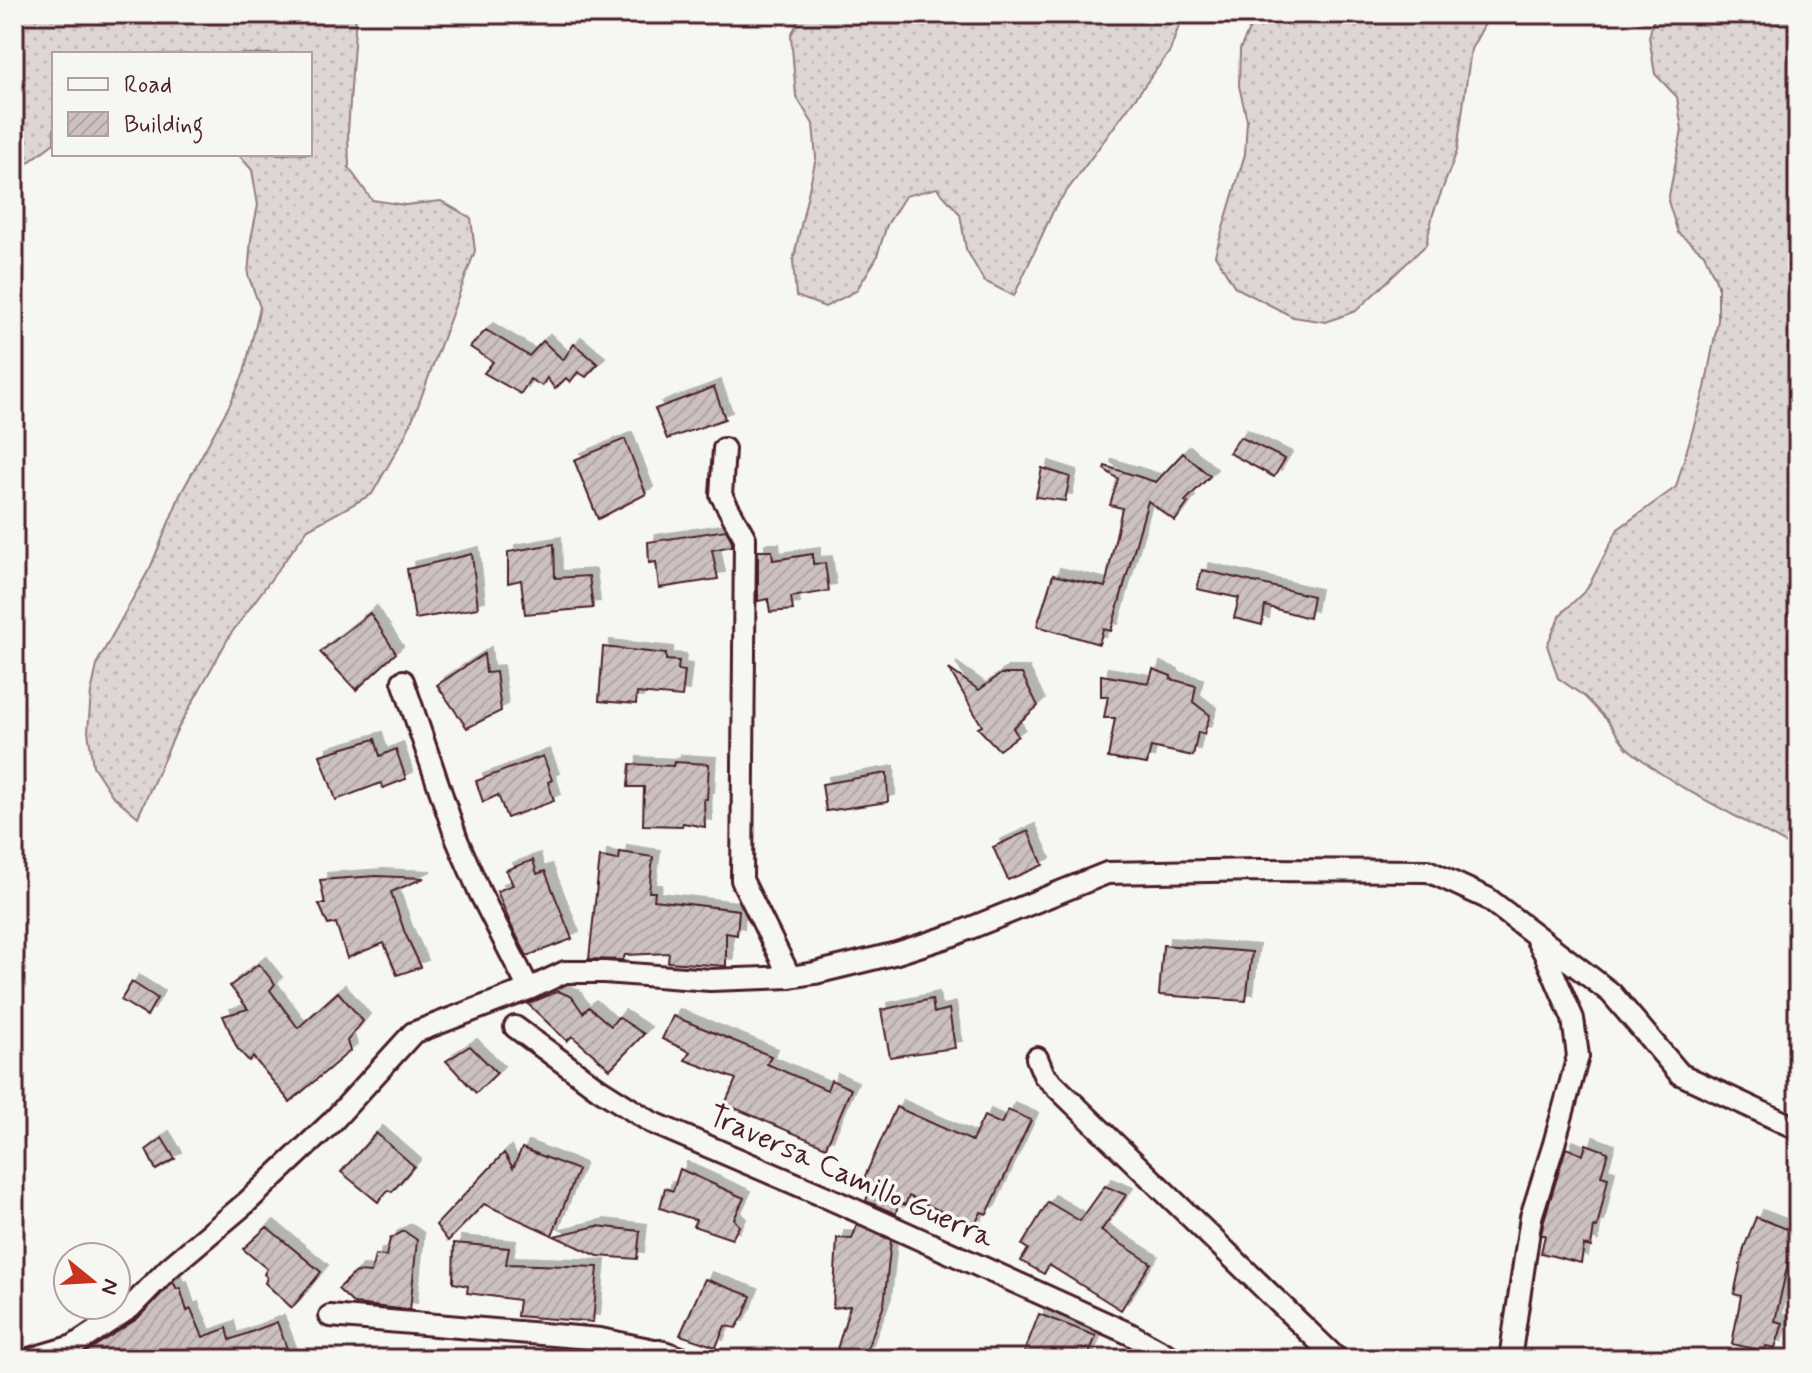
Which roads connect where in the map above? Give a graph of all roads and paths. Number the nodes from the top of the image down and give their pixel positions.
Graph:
1 (724, 449) dead end
2 (403, 681) dead end
3 (1530, 930) junction
4 (790, 977) junction
5 (529, 989) junction
6 (515, 1027) dead end
7 (1037, 1058) dead end
8 (1798, 1129) edge
9 (330, 1316) dead end
10 (29, 1359) edge
11 (684, 1359) edge
12 (1175, 1359) edge
13 (1337, 1359) edge
14 (1510, 1359) edge

1 - 4 street
2 - 5 street
3 - 4 street
3 - 8 street
3 - 14 street
4 - 5 street
5 - 10 street
6 - 12 street, Traversa Camillo Guerra
7 - 13 street
9 - 11 street

